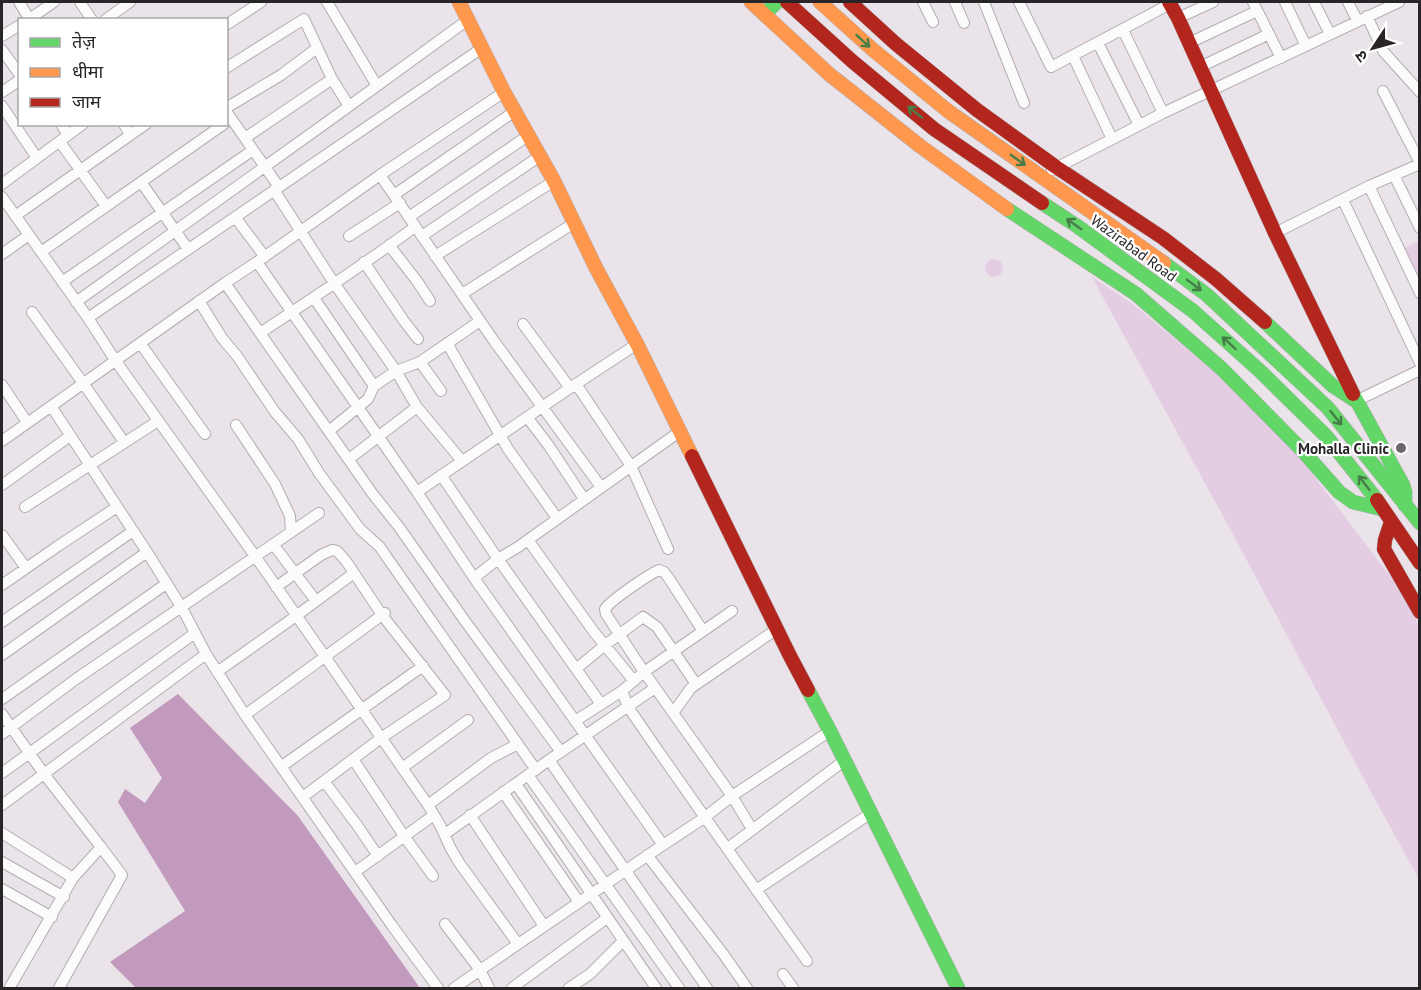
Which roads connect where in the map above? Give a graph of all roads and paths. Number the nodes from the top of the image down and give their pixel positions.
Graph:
1 (18, 2) edge
2 (54, 2) edge
3 (80, 2) edge
4 (130, 2) edge
5 (261, 2) edge
6 (327, 2) edge
7 (459, 2) edge
8 (751, 2) edge
9 (777, 2) edge
10 (787, 2) edge
11 (820, 2) edge
12 (850, 2) edge
13 (924, 2) edge
14 (955, 2) edge
15 (984, 2) edge
16 (1020, 2) edge
17 (1213, 2) edge
18 (1285, 2) edge
19 (1314, 2) edge
20 (1348, 2) edge
21 (1399, 2) edge
22 (1169, 3) edge
23 (1383, 5) edge
24 (1255, 6) edge
25 (764, 14) junction
26 (26, 18) edge
27 (31, 18) edge
28 (91, 18) edge
29 (106, 18) edge
30 (1178, 18) junction
31 (1362, 18) junction
32 (469, 19) junction
33 (933, 22) dead end
34 (228, 23) edge
35 (964, 23) dead end
36 (18, 26) edge
37 (1123, 30) junction
38 (1269, 34) junction
39 (1330, 34) junction
40 (2, 36) edge
41 (1098, 43) junction
42 (1189, 43) junction
43 (1306, 46) junction
44 (317, 48) junction
45 (482, 48) junction
46 (2, 50) edge
47 (1073, 56) junction
48 (1281, 58) junction
49 (228, 67) edge
50 (1200, 67) junction
51 (18, 72) edge
52 (332, 79) junction
53 (18, 81) edge
54 (377, 86) junction
55 (1211, 91) junction
56 (1383, 91) dead end
57 (2, 92) edge
58 (504, 92) junction
59 (1419, 92) edge
60 (1024, 103) dead end
61 (2, 106) edge
62 (349, 106) junction
63 (515, 111) junction
64 (1164, 113) junction
65 (228, 116) edge
66 (228, 118) edge
67 (1139, 125) junction
68 (61, 126) edge
69 (80, 126) edge
70 (125, 126) edge
71 (143, 126) edge
72 (215, 126) edge
73 (130, 135) junction
74 (529, 135) junction
75 (64, 138) junction
76 (245, 138) junction
77 (1112, 139) junction
78 (253, 150) junction
79 (540, 156) junction
80 (37, 158) junction
81 (1419, 163) edge
82 (265, 167) junction
83 (1056, 167) junction
84 (80, 171) junction
85 (380, 175) junction
86 (1394, 175) junction
87 (1041, 177) junction
88 (141, 182) junction
89 (554, 182) junction
90 (2, 184) edge
91 (1369, 186) junction
92 (276, 189) junction
93 (2, 197) edge
94 (397, 199) junction
95 (1343, 200) junction
96 (106, 206) junction
97 (163, 213) junction
98 (15, 216) junction
99 (235, 217) junction
100 (412, 222) junction
101 (574, 223) junction
102 (1419, 228) edge
103 (175, 231) junction
104 (300, 231) junction
105 (1275, 233) junction
106 (29, 235) junction
107 (349, 236) dead end
108 (422, 236) junction
109 (389, 245) junction
110 (188, 249) junction
111 (40, 252) junction
112 (2, 254) edge
113 (435, 256) junction
114 (261, 260) junction
115 (364, 262) junction
116 (62, 282) junction
117 (225, 283) junction
118 (334, 283) junction
119 (1419, 293) edge
120 (462, 294) junction
121 (314, 298) junction
122 (199, 301) junction
123 (430, 301) dead end
124 (76, 302) junction
125 (32, 312) dead end
126 (292, 312) junction
127 (88, 318) junction
128 (480, 321) junction
129 (523, 324) dead end
130 (260, 333) junction
131 (418, 339) dead end
132 (140, 343) junction
133 (447, 344) junction
134 (637, 344) junction
135 (115, 360) junction
136 (420, 362) junction
137 (1419, 363) edge
138 (1419, 370) edge
139 (396, 371) junction
140 (83, 383) junction
141 (2, 385) edge
142 (374, 386) junction
143 (573, 386) junction
144 (441, 391) dead end
145 (1356, 400) junction
146 (51, 406) junction
147 (358, 407) junction
148 (417, 407) junction
149 (542, 407) junction
150 (527, 417) junction
151 (158, 420) junction
152 (27, 422) junction
153 (236, 425) dead end
154 (328, 431) junction
155 (680, 432) junction
156 (205, 434) dead end
157 (500, 435) junction
158 (70, 436) junction
159 (378, 437) junction
160 (2, 440) edge
161 (124, 442) junction
162 (349, 459) junction
163 (462, 461) junction
164 (89, 465) junction
165 (631, 466) junction
166 (441, 475) junction
167 (2, 485) edge
168 (601, 487) junction
169 (417, 492) junction
170 (584, 499) junction
171 (1405, 505) junction
172 (24, 507) dead end
173 (117, 507) junction
174 (1382, 509) junction
175 (319, 513) dead end
176 (557, 518) junction
177 (1391, 522) junction
178 (1419, 523) edge
179 (133, 531) junction
180 (291, 532) junction
181 (2, 536) edge
182 (528, 540) junction
183 (273, 544) junction
184 (1415, 545) edge
185 (668, 549) dead end
186 (147, 552) junction
187 (255, 556) junction
188 (498, 559) junction
189 (1419, 563) edge
190 (26, 568) junction
191 (295, 573) junction
192 (350, 576) dead end
193 (474, 578) junction
194 (166, 584) junction
195 (2, 585) edge
196 (276, 587) junction
197 (316, 601) junction
198 (182, 608) junction
199 (732, 610) dead end
200 (1419, 612) edge
201 (385, 613) junction
202 (296, 616) junction
203 (2, 622) edge
204 (777, 629) junction
205 (703, 631) junction
206 (195, 633) junction
207 (619, 634) junction
208 (605, 645) junction
209 (673, 652) junction
210 (206, 654) junction
211 (2, 655) edge
212 (325, 657) junction
213 (423, 666) junction
214 (576, 669) junction
215 (217, 672) junction
216 (644, 672) junction
217 (634, 681) junction
218 (696, 684) junction
219 (655, 688) junction
220 (622, 691) junction
221 (2, 699) edge
222 (601, 704) junction
223 (628, 707) junction
224 (361, 710) junction
225 (673, 713) junction
226 (2, 714) edge
227 (245, 715) junction
228 (468, 720) dead end
229 (575, 721) junction
230 (11, 727) junction
231 (830, 731) junction
232 (2, 734) edge
233 (585, 735) junction
234 (381, 738) junction
235 (518, 744) junction
236 (561, 752) junction
237 (29, 753) junction
238 (353, 759) junction
239 (549, 760) junction
240 (845, 760) junction
241 (282, 766) junction
242 (402, 768) junction
243 (532, 772) junction
244 (2, 773) edge
245 (44, 774) junction
246 (324, 781) junction
247 (516, 784) junction
248 (503, 792) junction
249 (732, 796) junction
250 (303, 797) junction
251 (2, 805) edge
252 (431, 810) junction
253 (871, 813) junction
254 (470, 815) junction
255 (704, 818) junction
256 (753, 830) junction
257 (2, 833) edge
258 (444, 834) junction
259 (404, 836) junction
260 (663, 845) junction
261 (101, 847) junction
262 (728, 848) junction
263 (647, 855) junction
264 (378, 856) junction
265 (2, 862) edge
266 (625, 871) junction
267 (355, 872) junction
268 (434, 876) dead end
269 (73, 878) junction
270 (605, 884) junction
271 (2, 889) edge
272 (756, 890) junction
273 (591, 895) junction
274 (63, 897) junction
275 (579, 902) junction
276 (52, 917) junction
277 (607, 918) junction
278 (446, 924) dead end
279 (544, 926) junction
280 (623, 941) junction
281 (518, 944) junction
282 (807, 961) dead end
283 (480, 970) junction
284 (783, 974) dead end
285 (8, 986) edge
286 (954, 987) edge
287 (59, 988) edge
288 (438, 988) edge
289 (454, 988) edge
290 (489, 988) edge
291 (512, 988) edge
292 (569, 988) edge
293 (656, 988) edge
294 (679, 988) edge
295 (707, 988) edge
296 (747, 988) edge
297 (793, 988) edge

1 - 26 street
2 - 27 street
3 - 28 street
4 - 29 street
5 - 34 street
6 - 54 street
7 - 32 main road
8 - 25 main road
9 - 25 main road
174 -> 10 main road, Wazirabad Road
11 -> 87 main road, Wazirabad Road
12 - 83 main road
13 - 33 street
14 - 35 street
15 - 60 street
16 - 47 street
17 - 30 street
18 - 43 street
19 - 39 street
20 - 31 street
21 - 23 street
22 - 30 main road
22 - 37 street
23 - 31 street
24 - 38 street
24 - 42 street
25 - 174 main road
30 - 42 main road
31 - 39 street
31 - 59 street
32 - 45 main road
32 - 54 street
36 - 40 street
37 - 41 street
37 - 64 street
38 - 48 street
38 - 50 street
39 - 43 street
41 - 47 street
41 - 67 street
42 - 50 main road
43 - 48 street
44 - 49 street
44 - 52 street
44 - 65 street
45 - 58 main road
45 - 92 street
46 - 51 street
47 - 77 street
48 - 55 street
50 - 55 main road
52 - 62 street
52 - 76 street
53 - 57 street
54 - 62 street
55 - 64 street
55 - 105 main road
56 - 81 street
58 - 63 main road
58 - 85 street
61 - 80 street
62 - 82 street
63 - 74 main road
63 - 94 street
64 - 67 street
66 - 76 street
67 - 77 street
68 - 75 street
69 - 75 street
70 - 73 street
71 - 73 street
72 - 88 street
73 - 84 street
74 - 79 main road
74 - 100 street
75 - 80 street
75 - 84 street
76 - 78 street
77 - 83 street
78 - 82 street
78 - 97 street
79 - 89 main road
79 - 108 street
80 - 90 street
81 - 86 street
82 - 92 street
82 - 103 street
83 - 87 street
83 - 145 main road
84 - 96 street
84 - 98 street
85 - 94 street
85 - 104 street
86 - 91 street
86 - 102 street
87 -> 171 main road, Wazirabad Road
88 - 96 street
88 - 97 street
89 - 101 main road
89 - 113 street
91 - 95 street
91 - 119 street
92 - 99 street
92 - 104 street
93 - 98 street
94 - 100 street
94 - 107 street
95 - 105 street
95 - 137 street
96 - 111 street
97 - 103 street
97 - 116 street
98 - 106 street
99 - 110 street
99 - 114 street
100 - 108 street
100 - 109 street
101 - 120 street
101 - 134 main road
103 - 110 street
103 - 124 street
104 - 114 street
104 - 118 street
105 - 145 main road
106 - 111 street
106 - 112 street
108 - 113 street
109 - 115 street
109 - 123 street
110 - 127 street
111 - 116 street
113 - 120 street
114 - 117 street
114 - 126 street
115 - 118 street
115 - 131 street
116 - 124 street
117 - 122 street
117 - 130 street
118 - 121 street
118 - 139 street
120 - 128 street
121 - 126 street
121 - 142 street
122 - 132 street
122 - 235 street
124 - 127 street
125 - 140 street
126 - 130 street
126 - 147 street
127 - 135 street
128 - 133 street
128 - 149 street
129 - 143 street
130 - 154 street
132 - 135 street
132 - 156 street
133 - 136 street
133 - 157 street
134 - 143 street
134 - 155 main road
135 - 140 street
135 - 151 street
136 - 139 street
136 - 144 street
138 - 145 street
139 - 142 street
139 - 148 street
140 - 146 street
140 - 161 street
141 - 152 street
142 - 147 street
143 - 149 street
143 - 165 street
145 - 171 main road
146 - 152 street
146 - 158 street
147 - 154 street
147 - 159 street
148 - 159 street
148 - 163 street
149 - 150 street
149 - 168 street
150 - 157 street
150 - 170 street
151 - 161 street
151 - 187 street
152 - 160 street
153 - 180 street
154 - 162 street
155 - 165 street
155 - 204 main road
157 - 163 street
157 - 176 street
158 - 164 street
158 - 167 street
159 - 162 street
159 - 169 street
161 - 164 street
162 - 236 street
163 - 166 street
164 - 172 street
164 - 173 street
165 - 168 street
165 - 185 street
166 - 169 street
166 - 188 street
168 - 170 street
169 - 193 street
170 - 176 street
171 - 178 main road, Wazirabad Road
173 - 179 street
173 - 190 street
174 - 177 main road, Wazirabad Road
175 - 180 street
176 - 182 street
177 - 184 main road, Wazirabad Road
177 - 200 main road
179 - 186 street
179 - 203 street
180 - 183 street
181 - 190 street
182 - 188 street
182 - 208 street
183 - 187 street
183 - 191 street
184 - 189 main road, Wazirabad Road
186 - 194 street
186 - 211 street
187 - 196 street
187 - 198 street
188 - 193 street
188 - 214 street
190 - 195 street
191 - 196 street
191 - 197 street
191 - 201 street
192 - 197 street
193 - 229 street
194 - 198 street
194 - 221 street
196 - 202 street
197 - 202 street
198 - 206 street
198 - 230 street
199 - 205 street
201 - 212 street
201 - 213 street
202 - 212 street
202 - 215 street
204 - 218 street
204 - 231 main road
205 - 207 street
205 - 209 street
206 - 210 street
206 - 237 street
207 - 208 street
207 - 209 street
207 - 216 street
208 - 214 street
208 - 217 street
209 - 216 street
209 - 218 street
210 - 215 street
210 - 245 street
212 - 224 street
212 - 227 street
213 - 224 street
213 - 234 street
214 - 222 street
215 - 227 street
216 - 217 street
216 - 219 street
217 - 220 street
218 - 225 street
219 - 223 street
219 - 225 street
220 - 222 street
220 - 223 street
222 - 229 street
223 - 233 street
223 - 255 street
224 - 234 street
224 - 241 street
225 - 249 street
226 - 230 street
227 - 241 street
228 - 242 street
229 - 233 street
230 - 232 street
230 - 237 street
231 - 240 main road
231 - 249 street
233 - 236 street
233 - 260 street
234 - 238 street
234 - 242 street
235 - 243 street
235 - 252 street
236 - 239 street
237 - 244 street
237 - 245 street
238 - 246 street
238 - 259 street
239 - 243 street
239 - 266 street
240 - 253 main road
240 - 256 street
241 - 250 street
242 - 252 street
243 - 247 street
243 - 270 street
245 - 251 street
245 - 261 street
246 - 250 street
246 - 264 street
247 - 248 street
247 - 273 street
248 - 254 street
248 - 275 street
249 - 255 street
249 - 256 street
250 - 267 street
252 - 258 street
252 - 259 street
253 - 272 street
253 - 286 main road
254 - 258 street
254 - 279 street
255 - 260 street
255 - 262 street
256 - 262 street
257 - 269 street
258 - 281 street
259 - 264 street
259 - 268 street
260 - 263 street
261 - 269 street
261 - 287 street
262 - 272 street
263 - 266 street
263 - 296 street
264 - 267 street
265 - 274 street
266 - 270 street
266 - 295 street
267 - 288 street
269 - 274 street
270 - 273 street
270 - 294 street
271 - 276 street
272 - 282 street
273 - 275 street
273 - 277 street
274 - 276 street
275 - 279 street
276 - 285 street
277 - 280 street
277 - 291 street
278 - 283 street
279 - 281 street
280 - 292 street
280 - 293 street
281 - 283 street
283 - 289 street
283 - 290 street
284 - 297 street

